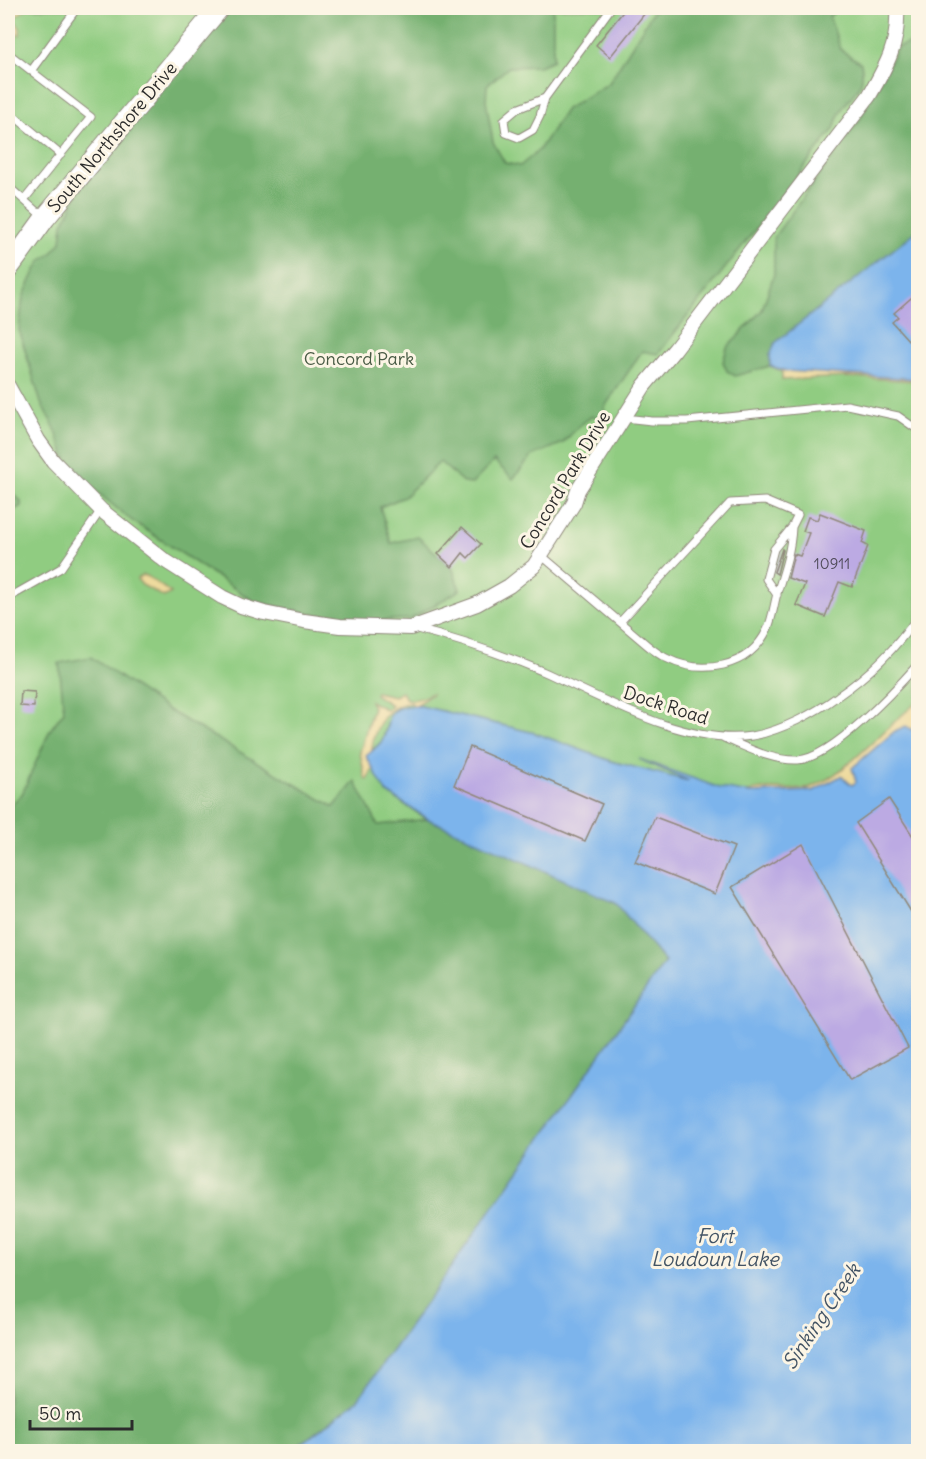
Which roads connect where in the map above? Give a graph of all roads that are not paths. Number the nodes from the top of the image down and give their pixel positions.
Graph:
1 (77, 8) edge
2 (219, 8) edge
3 (610, 8) edge
4 (897, 8) edge
5 (8, 53) edge
6 (31, 71) junction
7 (545, 98) junction
8 (8, 111) edge
9 (61, 155) junction
10 (8, 186) edge
11 (24, 200) junction
12 (45, 218) junction
13 (8, 269) edge
14 (8, 386) edge
15 (624, 418) junction
16 (918, 430) edge
17 (101, 510) junction
18 (792, 526) junction
19 (542, 555) junction
20 (777, 595) junction
21 (8, 598) edge
22 (918, 616) edge
23 (620, 622) junction
24 (411, 628) junction
25 (918, 663) edge
26 (722, 737) junction

1 - 6 lane
2 - 12 main road, South Northshore Drive
3 - 7 lane
4 - 15 street, Concord Park Drive
5 - 6 lane
6 - 9 lane
7 - 7 lane
8 - 9 lane
9 - 11 lane
10 - 11 lane
11 - 12 lane
12 - 13 main road, South Northshore Drive
14 - 17 street, Concord Park Drive
15 - 16 lane
15 - 19 street, Concord Park Drive
17 - 21 lane
17 - 24 street, Concord Park Drive
18 - 20 lane
18 - 20 lane
18 - 23 lane
19 - 23 lane
19 - 24 street, Concord Park Drive
20 - 23 lane
22 - 26 lane, Dock Road
24 - 26 lane, Dock Road
25 - 26 lane

